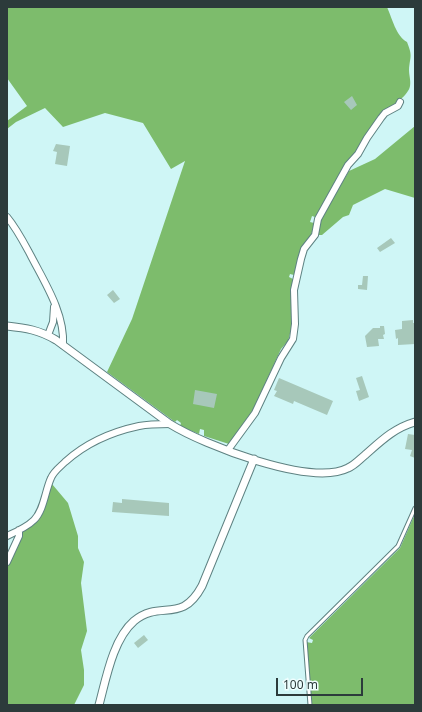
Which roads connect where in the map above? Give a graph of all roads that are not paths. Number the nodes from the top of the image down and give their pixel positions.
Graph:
1 (400, 102) dead end
2 (7, 217) edge
3 (54, 303) junction
4 (7, 326) edge
5 (48, 335) junction
6 (63, 345) junction
7 (415, 422) edge
8 (170, 424) junction
9 (228, 450) junction
10 (254, 459) junction
11 (415, 508) edge
12 (19, 530) junction
13 (7, 536) edge
14 (7, 562) edge
15 (99, 705) edge
16 (310, 705) edge

1 - 9 street
2 - 3 street
3 - 5 street
3 - 6 street
4 - 5 street
5 - 6 street
6 - 8 street
7 - 10 street
8 - 9 street
8 - 12 street
9 - 10 street
10 - 15 street
11 - 16 lane
12 - 13 street
12 - 14 street

